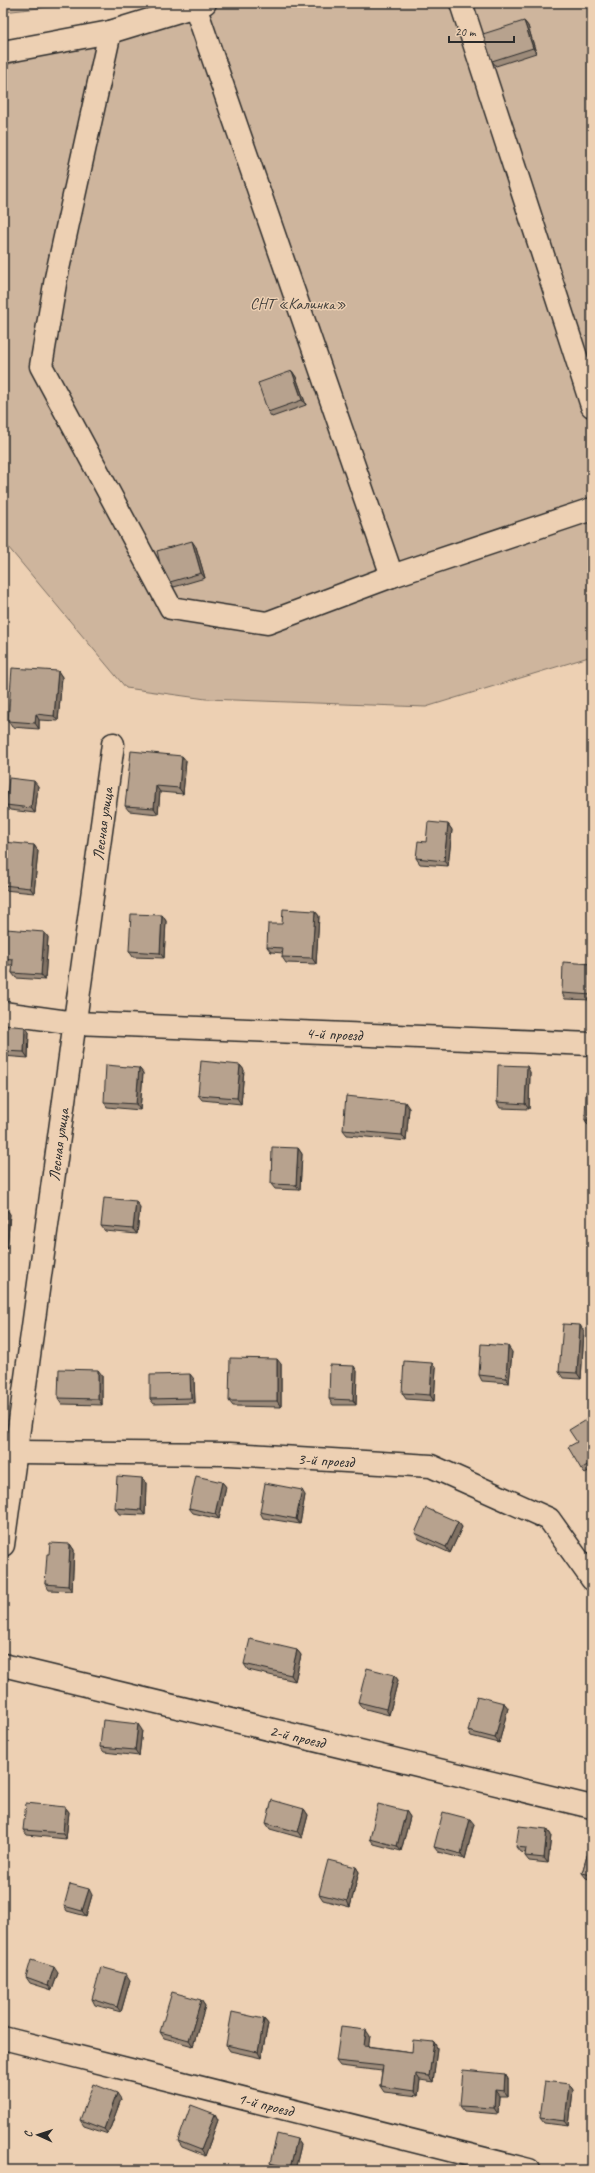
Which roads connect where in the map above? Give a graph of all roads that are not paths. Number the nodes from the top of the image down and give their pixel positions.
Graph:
1 (461, 3) edge
2 (200, 5) edge
3 (110, 32) junction
4 (3, 52) edge
5 (592, 406) edge
6 (592, 509) edge
7 (392, 576) junction
8 (113, 744) dead end
9 (3, 1013) edge
10 (75, 1023) junction
11 (592, 1044) edge
12 (17, 1452) junction
13 (3, 1545) edge
14 (592, 1579) edge
15 (3, 1665) edge
16 (592, 1807) edge
17 (3, 2038) edge
18 (529, 2170) edge

1 - 5 street
2 - 3 street
2 - 7 street
3 - 4 street
3 - 7 street
6 - 7 street
8 - 10 street, Лесная улица
9 - 10 street, 4-й проезд
10 - 11 street, 4-й проезд
10 - 12 street, Лесная улица
12 - 13 street, Лесная улица
12 - 14 street, 3-й проезд
15 - 16 street, 2-й проезд
17 - 18 street, 1-й проезд

